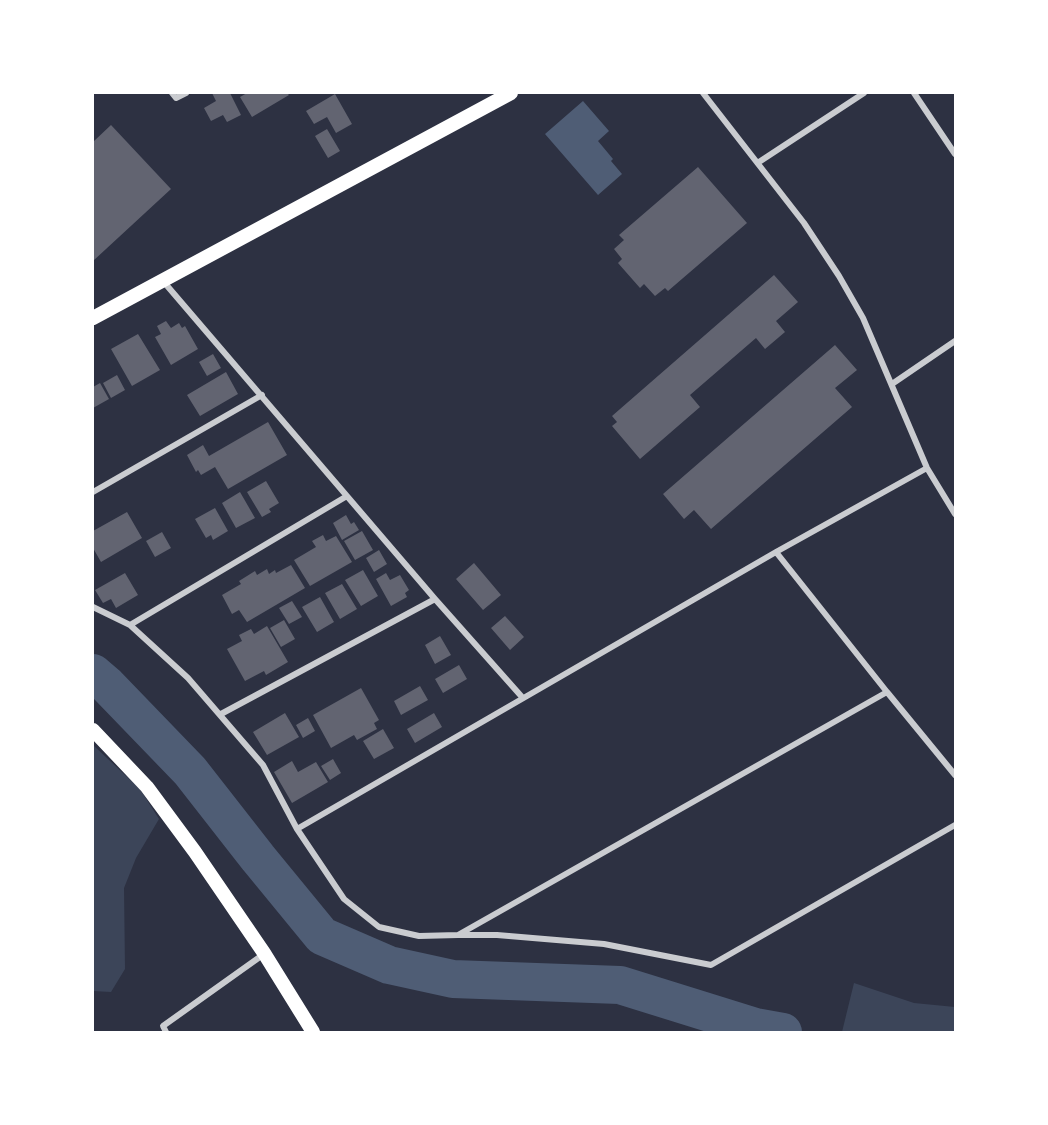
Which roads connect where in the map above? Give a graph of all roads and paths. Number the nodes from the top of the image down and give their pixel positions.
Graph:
1 (172, 93) edge
2 (186, 93) edge
3 (511, 93) edge
4 (703, 93) edge
5 (864, 93) edge
6 (914, 93) edge
7 (955, 154) edge
8 (759, 162) junction
9 (163, 281) junction
10 (93, 318) edge
11 (955, 341) edge
12 (892, 384) junction
13 (262, 395) junction
14 (927, 468) junction
15 (93, 492) edge
16 (347, 496) junction
17 (955, 514) edge
18 (776, 552) junction
19 (435, 599) junction
20 (93, 607) edge
21 (129, 625) junction
22 (887, 692) junction
23 (522, 697) junction
24 (221, 714) junction
25 (93, 730) edge
26 (955, 775) edge
27 (955, 825) edge
28 (297, 829) junction
29 (458, 935) junction
30 (264, 953) junction
31 (166, 1032) edge
32 (313, 1032) edge

1 - 2 street
3 - 9 main road
4 - 8 street
5 - 8 street
6 - 7 street
8 - 12 street
9 - 10 main road
9 - 13 street
11 - 12 street
12 - 14 street
13 - 15 street
13 - 16 street
14 - 17 street
14 - 18 street
16 - 19 street
16 - 21 street
18 - 22 street
18 - 23 street
19 - 23 street
19 - 24 street
20 - 21 street
21 - 24 street
22 - 26 street
22 - 29 street
23 - 28 street
24 - 28 street
25 - 30 main road
27 - 29 street
28 - 29 street
30 - 31 street
30 - 32 main road

